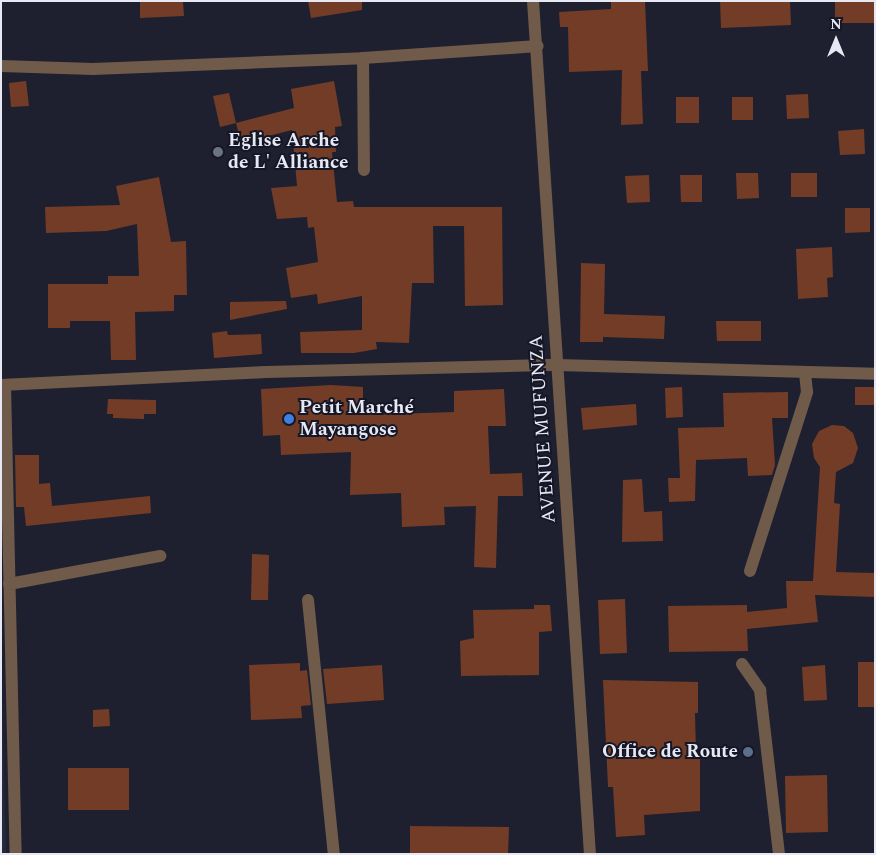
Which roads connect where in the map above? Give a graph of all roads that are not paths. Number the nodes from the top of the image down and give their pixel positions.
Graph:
1 (533, 1) edge
2 (538, 46) junction
3 (363, 58) junction
4 (1, 66) edge
5 (364, 170) dead end
6 (558, 365) junction
7 (805, 372) junction
8 (875, 374) edge
9 (3, 385) edge
10 (160, 556) dead end
11 (750, 571) dead end
12 (9, 584) junction
13 (308, 600) dead end
14 (742, 664) dead end
15 (16, 854) edge
16 (334, 854) edge
17 (590, 854) edge
18 (780, 854) edge

1 - 2 street, AVENUE MUFUNZA
2 - 3 street
2 - 6 street, AVENUE MUFUNZA
3 - 4 street
3 - 5 street
6 - 7 street
6 - 9 street
6 - 17 street, AVENUE MUFUNZA
7 - 8 street
7 - 11 street
9 - 12 street
10 - 12 street
12 - 15 street
13 - 16 street
14 - 18 street

